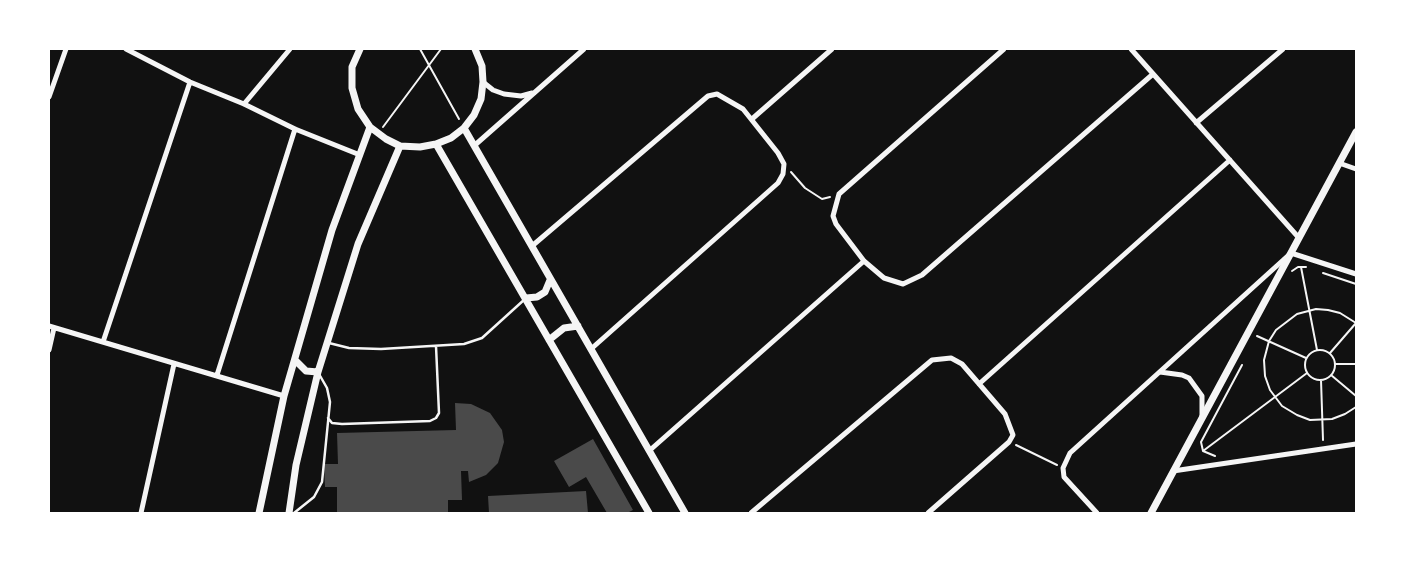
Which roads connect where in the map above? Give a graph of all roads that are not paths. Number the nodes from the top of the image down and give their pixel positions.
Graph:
1 (66, 49) edge
2 (126, 49) edge
3 (290, 49) edge
4 (360, 49) edge
5 (584, 49) edge
6 (832, 49) edge
7 (1004, 49) edge
8 (1130, 49) edge
9 (1283, 49) edge
10 (134, 50) edge
11 (477, 50) edge
12 (1153, 74) junction
13 (190, 82) junction
14 (483, 82) junction
15 (535, 92) junction
16 (49, 97) edge
17 (244, 104) junction
18 (752, 119) junction
19 (1196, 123) junction
20 (370, 127) junction
21 (464, 128) junction
22 (295, 129) junction
23 (1356, 132) edge
24 (436, 144) junction
25 (475, 145) junction
26 (400, 146) junction
27 (360, 155) junction
28 (1230, 160) junction
29 (1339, 163) junction
30 (1356, 169) edge
31 (1300, 238) junction
32 (532, 246) junction
33 (1291, 253) junction
34 (864, 261) junction
35 (1356, 274) edge
36 (550, 280) junction
37 (526, 298) junction
38 (578, 326) junction
39 (51, 327) edge
40 (549, 340) junction
41 (103, 342) junction
42 (327, 343) junction
43 (436, 346) junction
44 (591, 348) junction
45 (49, 350) edge
46 (295, 360) junction
47 (174, 364) junction
48 (318, 372) junction
49 (1160, 372) junction
50 (217, 375) junction
51 (979, 384) junction
52 (284, 396) junction
53 (1202, 416) junction
54 (328, 418) junction
55 (1356, 444) edge
56 (649, 450) junction
57 (1173, 471) junction
58 (141, 513) edge
59 (259, 513) edge
60 (289, 513) edge
61 (294, 513) edge
62 (649, 513) edge
63 (685, 513) edge
64 (751, 513) edge
65 (928, 513) edge
66 (1097, 513) edge
67 (1151, 513) edge

1 - 16 street
2 - 10 street
3 - 17 street
4 - 20 main road
5 - 15 street
6 - 18 street
7 - 34 street
8 - 12 street
9 - 19 street
10 - 13 street
11 - 14 main road
12 - 19 street
12 - 34 street
13 - 17 street
13 - 41 street
14 - 15 street
14 - 21 main road
15 - 25 street
17 - 22 street
18 - 32 street
18 - 44 street
19 - 28 street
20 - 26 main road
20 - 27 main road
21 - 24 main road
21 - 25 main road
22 - 27 street
22 - 50 street
23 - 29 main road
24 - 26 main road
24 - 37 main road
25 - 32 main road
26 - 42 main road
27 - 46 main road
28 - 31 street
28 - 51 street
29 - 30 street
29 - 31 main road
31 - 33 main road
32 - 36 main road
33 - 35 street
33 - 49 street
33 - 53 main road
34 - 56 street
36 - 37 main road
36 - 38 main road
37 - 40 main road
37 - 43 lane
38 - 40 main road
38 - 44 main road
39 - 41 street
39 - 45 street
40 - 62 main road
41 - 47 street
42 - 43 lane
42 - 48 main road
43 - 54 lane
44 - 56 main road
46 - 48 main road
46 - 52 main road
47 - 50 street
47 - 58 street
48 - 54 lane
48 - 60 main road
49 - 53 street
49 - 66 street
50 - 52 street
51 - 64 street
51 - 65 street
52 - 59 main road
53 - 57 main road
54 - 61 lane
55 - 57 street
56 - 63 main road
57 - 67 main road

